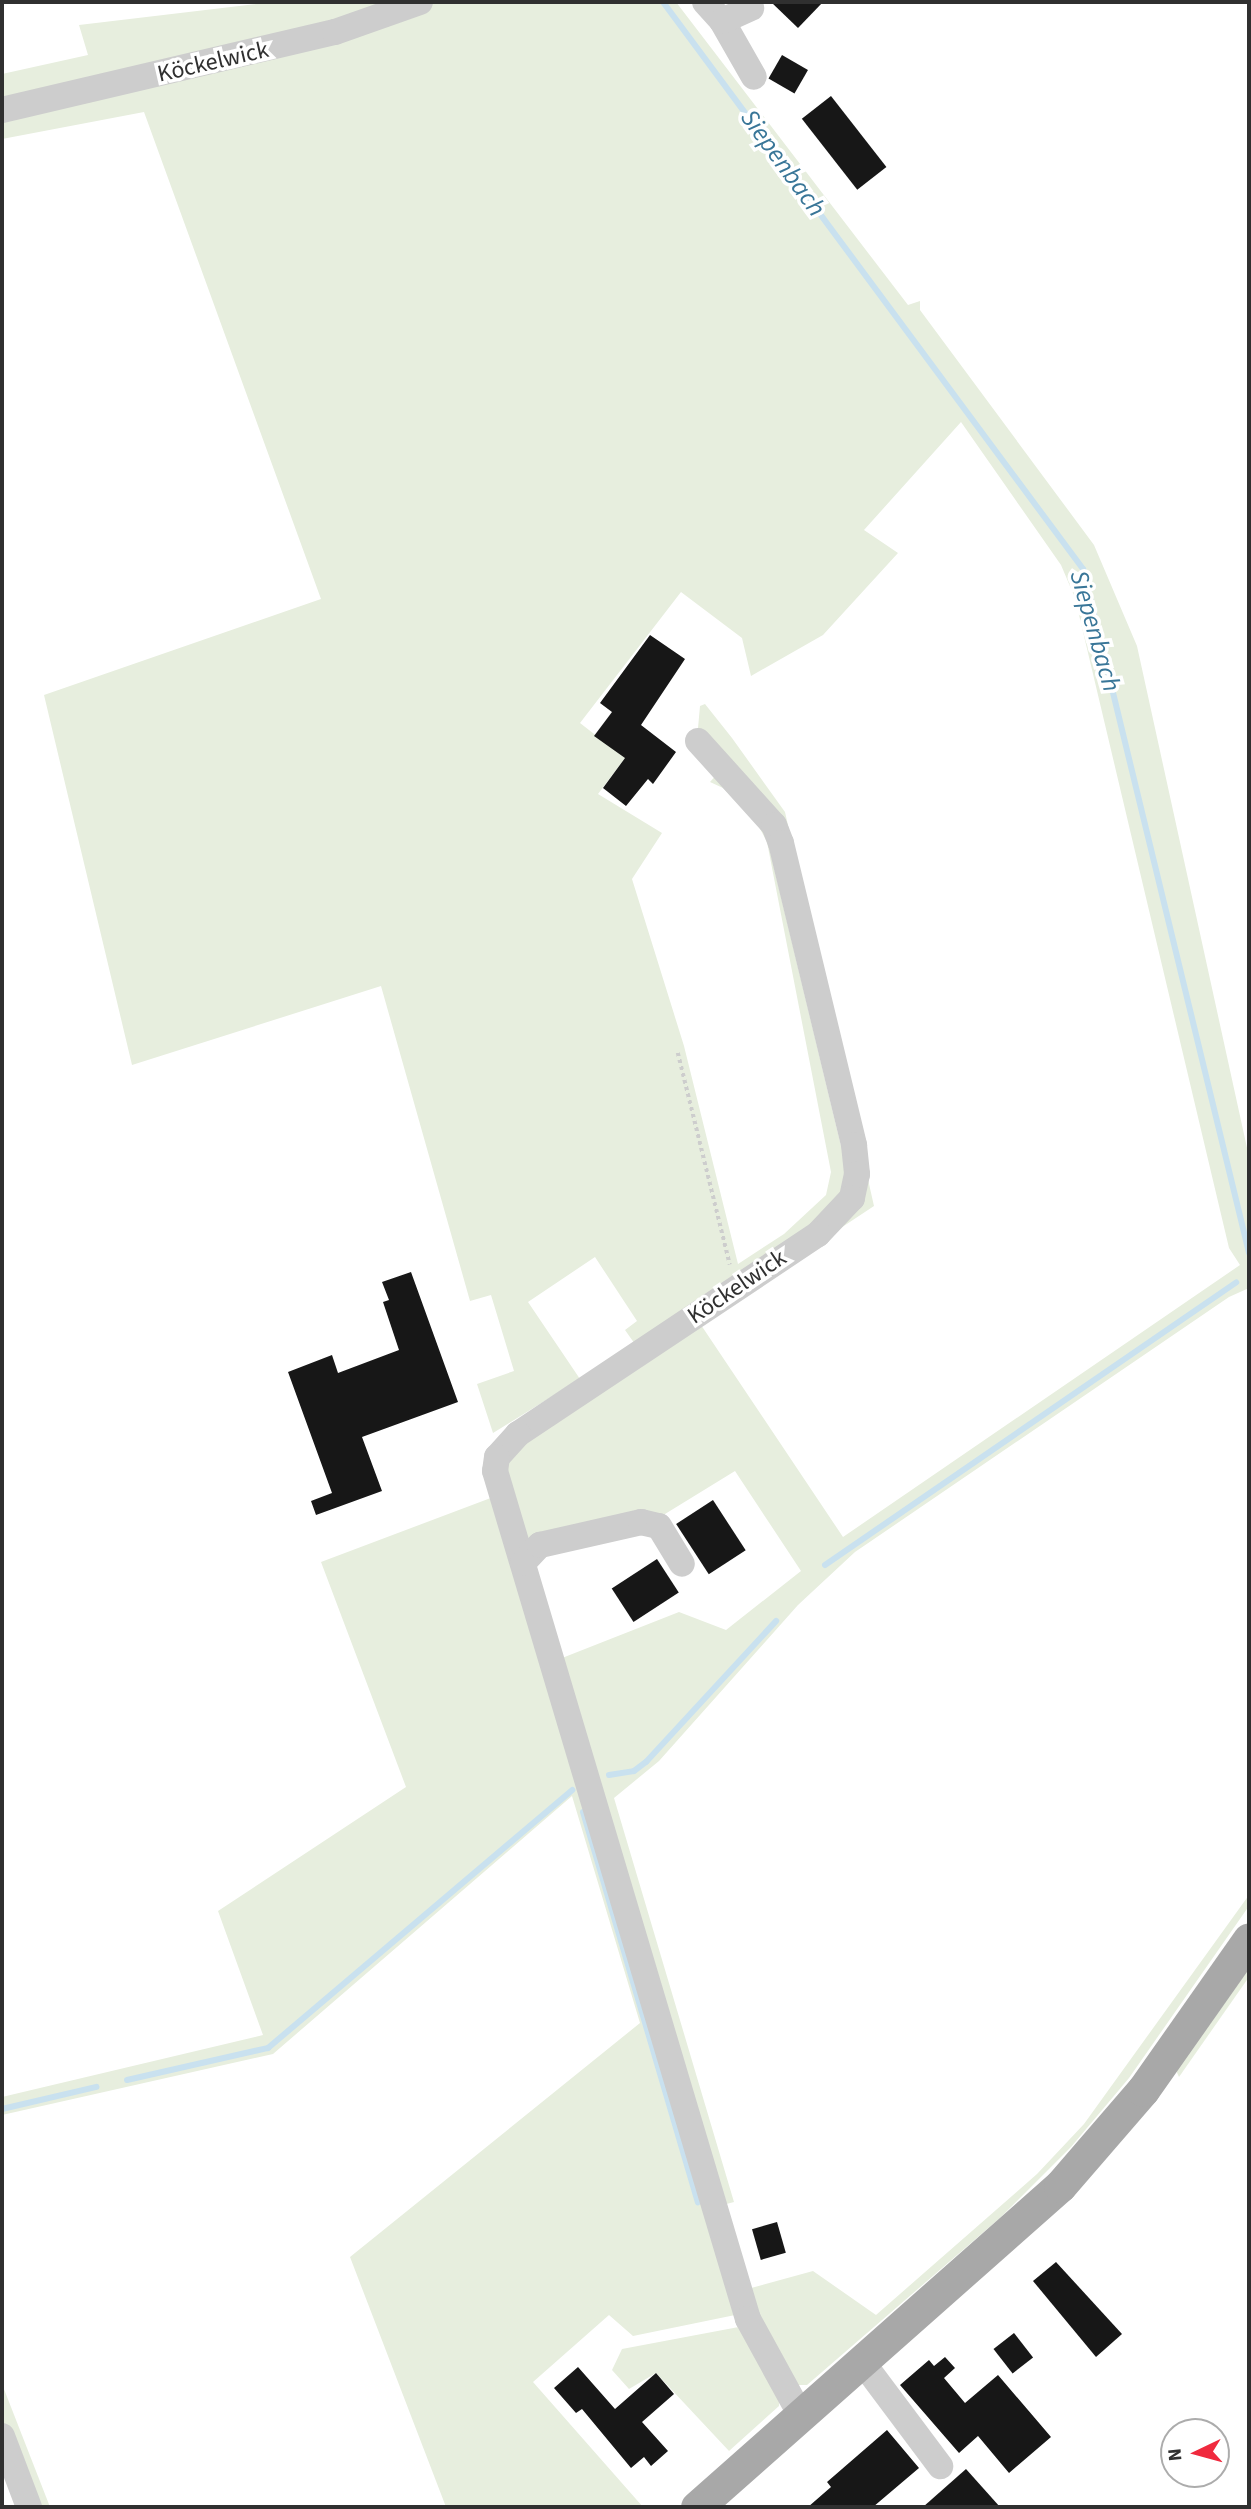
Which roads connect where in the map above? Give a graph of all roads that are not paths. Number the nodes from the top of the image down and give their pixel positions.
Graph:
1 (420, 2) edge
2 (751, 8) dead end
3 (713, 11) edge
4 (754, 77) dead end
5 (2, 110) edge
6 (698, 741) dead end
7 (523, 1563) junction
8 (682, 1563) dead end
9 (1249, 1939) edge
10 (863, 2364) junction
11 (801, 2416) junction
12 (2, 2436) edge
13 (940, 2466) dead end
14 (29, 2507) edge
15 (697, 2507) edge

1 - 5 street, Köckelwick
2 - 3 street
3 - 4 street
6 - 7 street, Köckelwick
7 - 8 street
7 - 11 street, Köckelwick
9 - 10 main road
10 - 11 main road
10 - 13 street
11 - 15 main road
12 - 14 street

